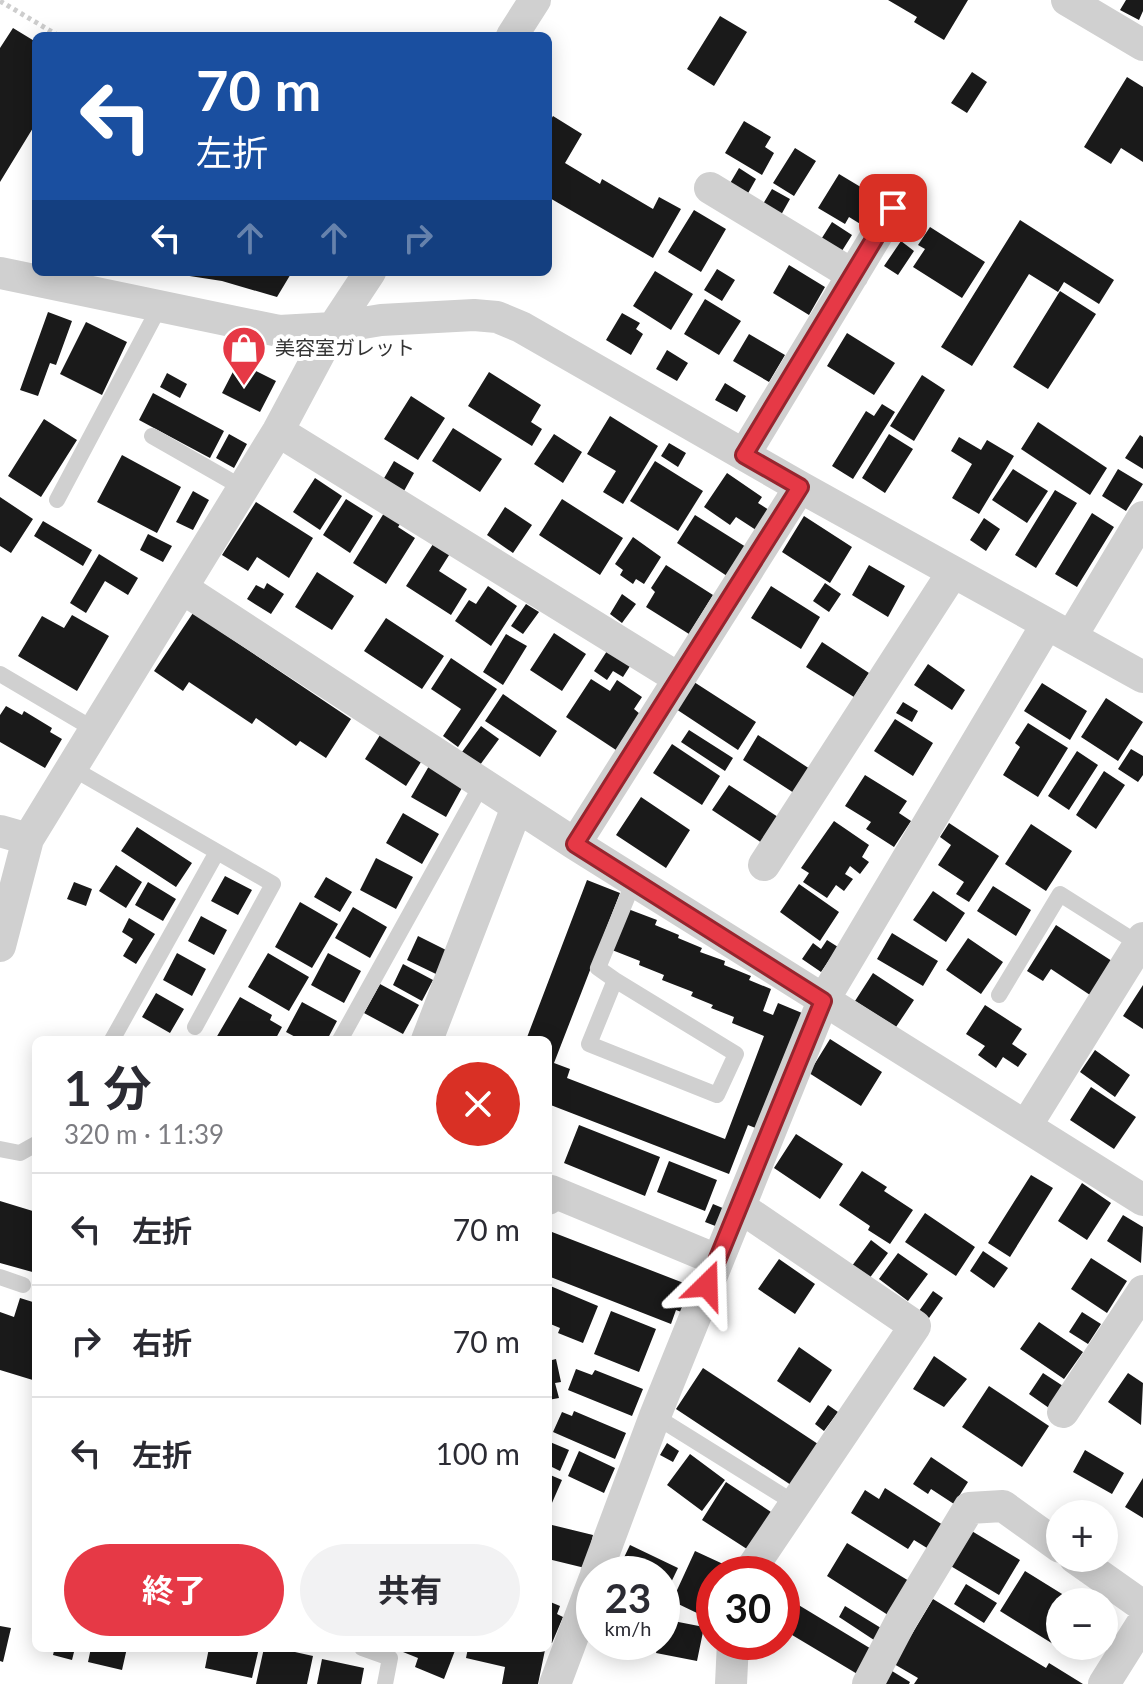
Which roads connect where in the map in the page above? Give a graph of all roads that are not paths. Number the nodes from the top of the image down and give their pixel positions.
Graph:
1 (535, 0) edge
2 (1067, 0) edge
3 (515, 32) edge
4 (1143, 45) edge
5 (710, 188) dead end
6 (893, 208) dead end
7 (0, 273) edge
8 (853, 275) junction
9 (367, 276) edge
10 (160, 306) junction
11 (333, 328) junction
12 (278, 431) junction
13 (152, 436) dead end
14 (744, 455) junction
15 (800, 487) junction
16 (243, 488) junction
17 (57, 500) dead end
18 (1143, 517) edge
19 (953, 572) junction
20 (182, 588) junction
21 (1059, 630) junction
22 (0, 674) edge
23 (1143, 677) edge
24 (678, 678) junction
25 (95, 730) junction
26 (72, 768) junction
27 (482, 784) junction
28 (517, 807) junction
29 (14, 835) edge
30 (575, 844) junction
31 (217, 852) junction
32 (764, 865) dead end
33 (634, 881) junction
34 (1141, 941) edge
35 (0, 946) edge
36 (615, 980) junction
37 (999, 995) dead end
38 (823, 1001) junction
39 (195, 1027) dead end
40 (114, 1036) edge
41 (342, 1036) edge
42 (429, 1036) edge
43 (1026, 1126) junction
44 (32, 1146) edge
45 (0, 1149) edge
46 (552, 1191) edge
47 (1143, 1200) edge
48 (740, 1207) junction
49 (717, 1260) junction
50 (0, 1277) edge
51 (23, 1285) dead end
52 (1143, 1291) edge
53 (1063, 1412) dead end
54 (655, 1416) junction
55 (796, 1504) junction
56 (1046, 1537) edge
57 (603, 1556) edge
58 (760, 1556) edge
59 (1095, 1572) edge
60 (1143, 1606) edge
61 (1143, 1622) edge
62 (576, 1628) edge
63 (373, 1652) edge
64 (732, 1660) edge
65 (385, 1684) edge
66 (555, 1684) edge
67 (731, 1684) edge
68 (868, 1684) edge
69 (1104, 1684) edge

1 - 3 street
2 - 4 street
5 - 8 street
6 - 8 street
7 - 10 street
8 - 14 street
9 - 11 street
10 - 11 street
10 - 17 lane
11 - 12 street
11 - 14 street
12 - 16 street
12 - 24 street
13 - 16 lane
14 - 15 street
15 - 19 street
15 - 24 street
16 - 20 street
18 - 21 street
19 - 21 street
19 - 32 street
20 - 25 street
20 - 27 street
21 - 23 street
21 - 38 street
22 - 25 lane
24 - 30 street
25 - 26 street
26 - 29 street
26 - 31 lane
27 - 28 street
27 - 41 lane
28 - 30 street
28 - 42 street
29 - 35 street
30 - 33 street
31 - 39 lane
31 - 40 lane
33 - 36 lane
33 - 38 street
34 - 37 lane
34 - 43 street
36 - 36 lane
38 - 43 street
38 - 48 street
43 - 47 street
44 - 45 lane
46 - 49 street
48 - 49 street
48 - 55 street
49 - 54 street
50 - 51 lane
52 - 53 street
54 - 55 lane
54 - 57 street
55 - 58 street
56 - 68 street
59 - 60 street
61 - 69 street
62 - 66 street
63 - 65 lane
64 - 67 street

